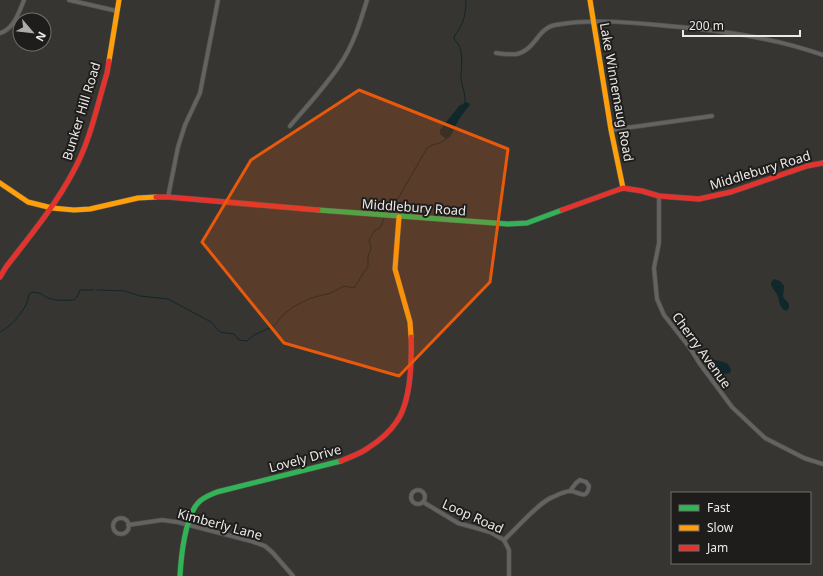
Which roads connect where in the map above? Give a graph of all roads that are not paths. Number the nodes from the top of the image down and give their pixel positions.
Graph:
1 (24, 0) edge
2 (70, 0) edge
3 (119, 0) edge
4 (218, 0) edge
5 (367, 0) edge
6 (590, 0) edge
7 (117, 11) junction
8 (593, 22) junction
9 (0, 33) edge
10 (496, 53) dead end
11 (823, 55) edge
12 (712, 116) dead end
13 (290, 126) dead end
14 (611, 130) junction
15 (823, 163) edge
16 (0, 183) edge
17 (623, 188) junction
18 (659, 196) junction
19 (168, 197) junction
20 (52, 208) junction
21 (400, 217) junction
22 (0, 277) edge
23 (823, 464) edge
24 (570, 491) junction
25 (423, 502) junction
26 (128, 525) junction
27 (189, 525) junction
28 (504, 540) junction
29 (180, 576) edge
30 (293, 576) edge
31 (509, 576) edge

1 - 9 street
2 - 7 street
3 - 7 street, Bunker Hill Road
4 - 19 street
5 - 13 street
6 - 8 street, Lake Winnemaug Road
7 - 20 street, Bunker Hill Road
8 - 10 street
8 - 11 street
8 - 14 street, Lake Winnemaug Road
12 - 14 street
14 - 17 street, Lake Winnemaug Road
15 - 18 street, Middlebury Road
16 - 20 street, Middlebury Road
17 - 18 street, Middlebury Road
17 - 21 street, Middlebury Road
18 - 23 street, Cherry Avenue
19 - 20 street, Middlebury Road
19 - 21 street, Middlebury Road
20 - 22 street, Bunker Hill Road
21 - 27 street, Lovely Drive
24 - 24 street
24 - 28 street
25 - 25 street, Loop Road
25 - 28 street, Loop Road
26 - 26 street, Kimberly Lane
26 - 27 street, Kimberly Lane
27 - 29 street, Lovely Drive
27 - 30 street, Kimberly Lane
28 - 31 street, Loop Road

